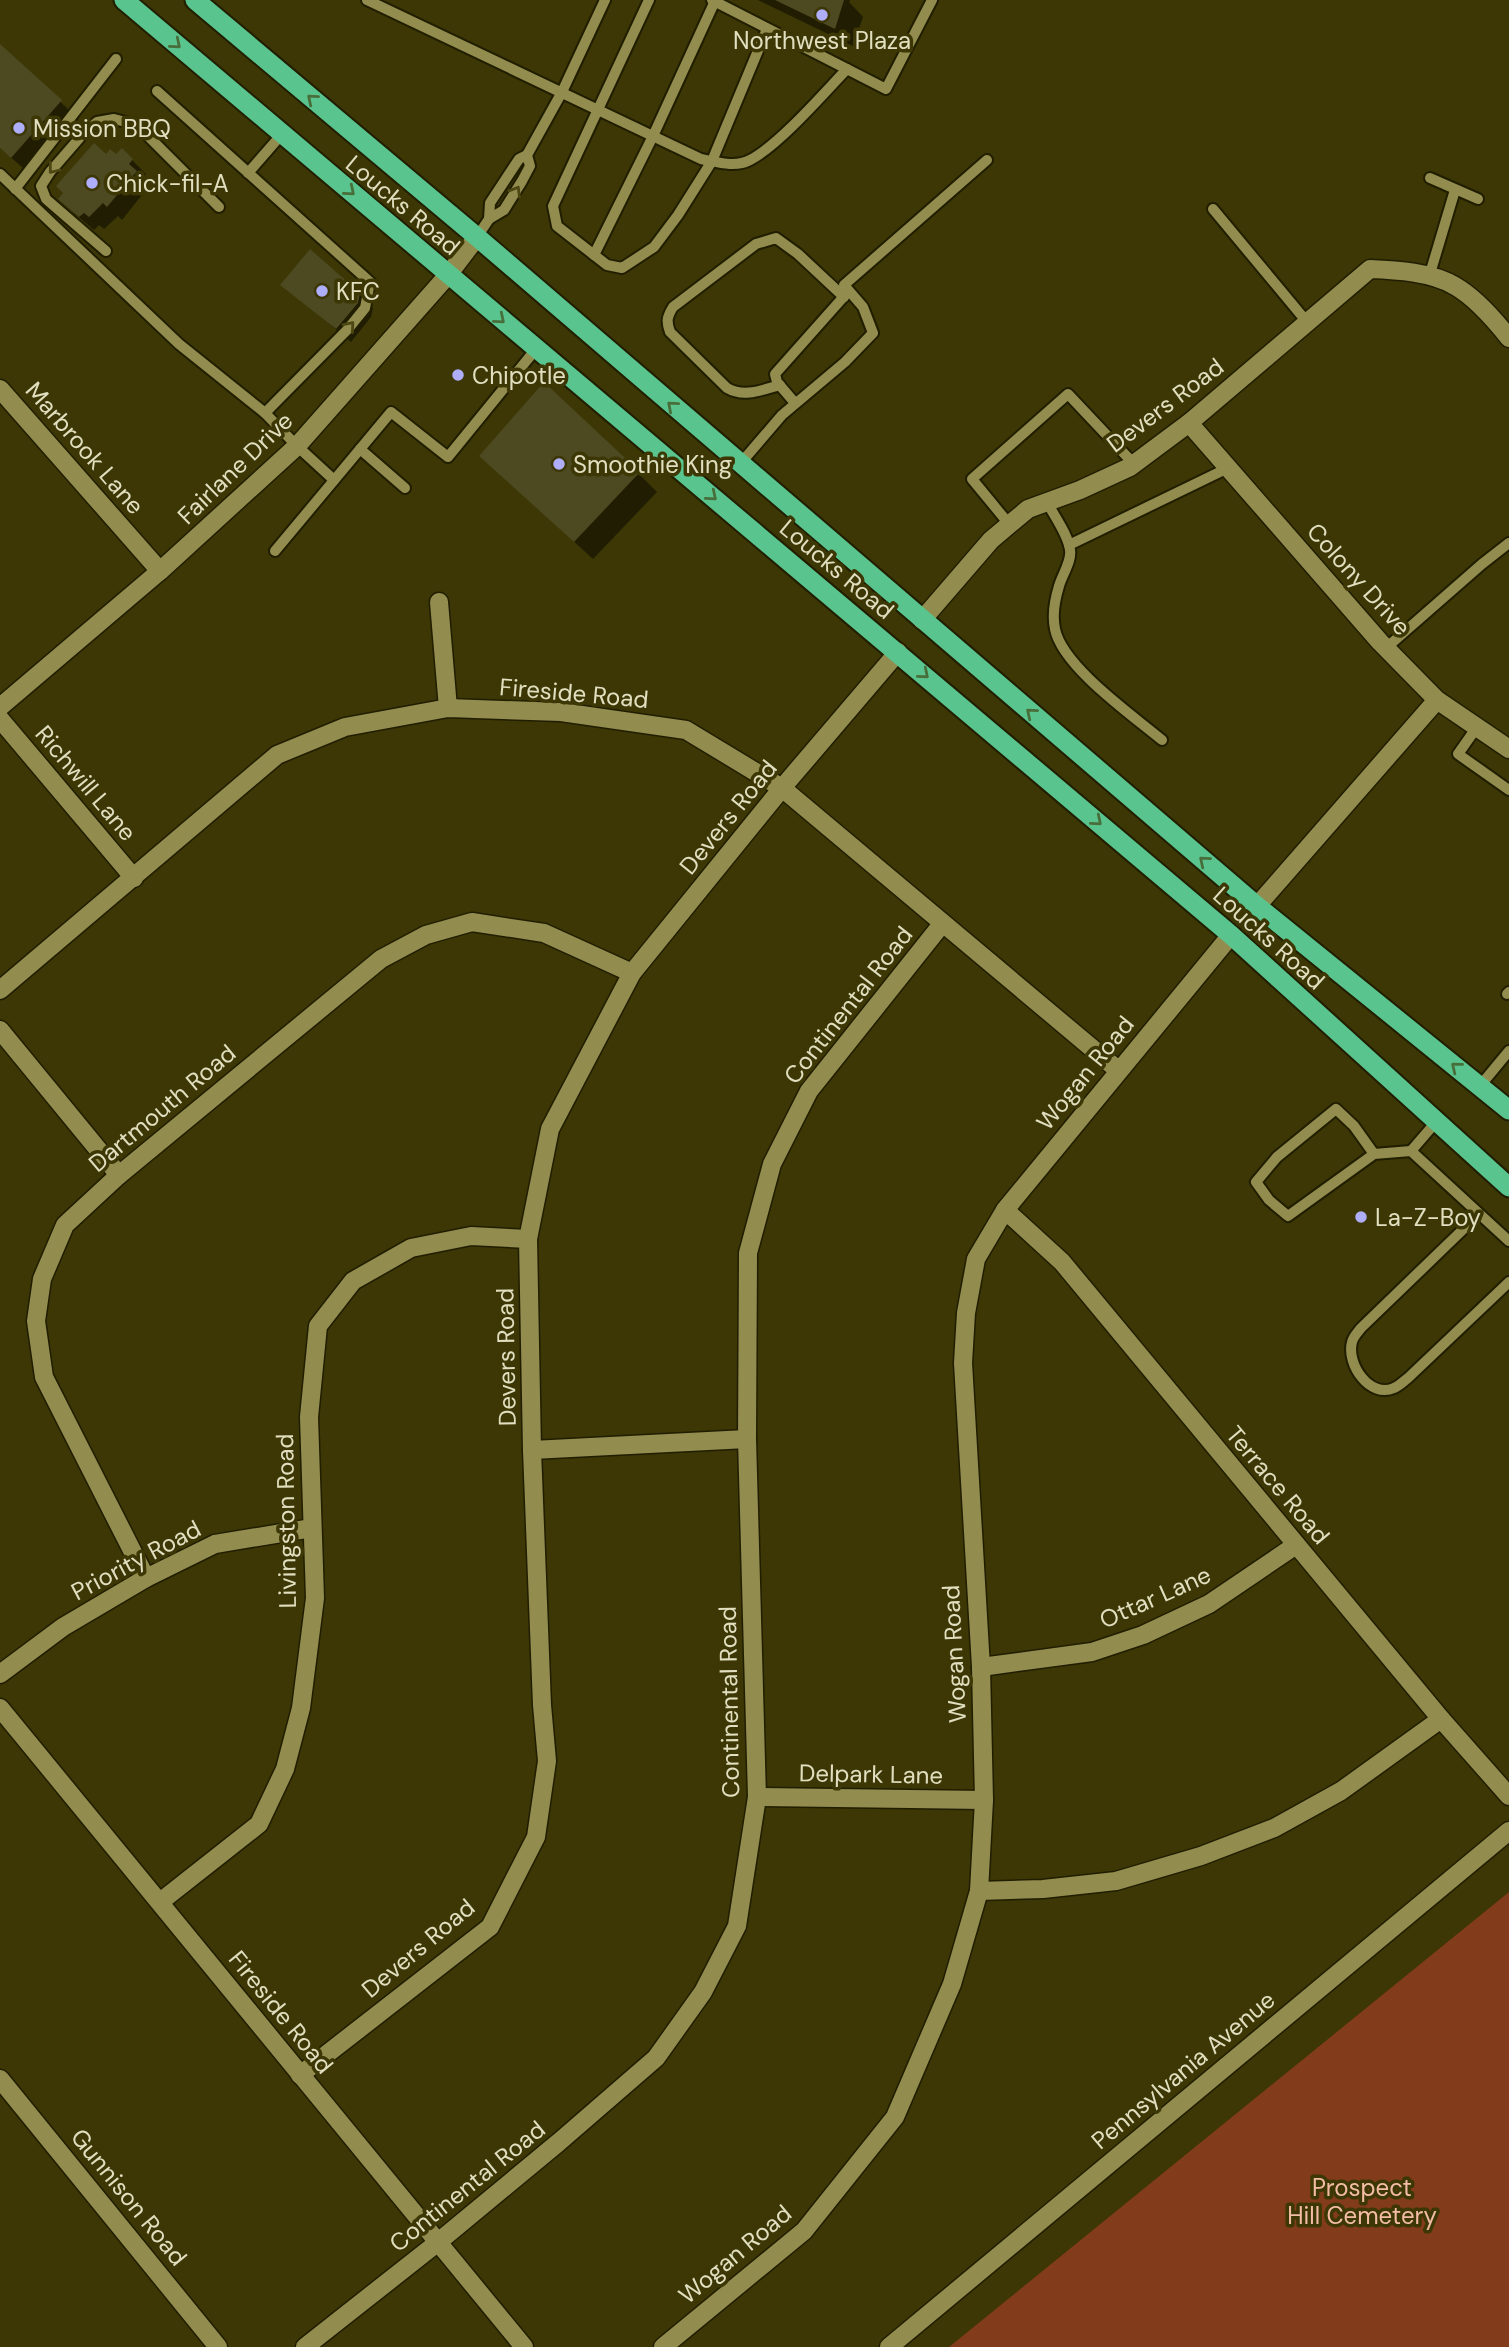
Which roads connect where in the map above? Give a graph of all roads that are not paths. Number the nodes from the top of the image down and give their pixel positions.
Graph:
1 (124, 0) edge
2 (195, 0) edge
3 (367, 0) edge
4 (605, 0) edge
5 (649, 0) edge
6 (932, 0) edge
7 (713, 1) edge
8 (767, 29) junction
9 (116, 59) dead end
10 (847, 69) junction
11 (156, 91) dead end
12 (562, 92) junction
13 (598, 109) junction
14 (282, 134) junction
15 (653, 136) junction
16 (987, 160) dead end
17 (712, 161) junction
18 (248, 173) junction
19 (0, 174) edge
20 (1430, 178) dead end
21 (15, 189) junction
22 (1455, 190) junction
23 (1478, 199) dead end
24 (219, 207) dead end
25 (1213, 209) dead end
26 (477, 237) junction
27 (106, 251) dead end
28 (594, 255) junction
29 (448, 275) junction
30 (1429, 277) junction
31 (846, 294) junction
32 (1307, 323) junction
33 (1509, 338) edge
34 (536, 349) junction
35 (780, 385) junction
36 (0, 389) edge
37 (795, 403) junction
38 (265, 413) junction
39 (1189, 423) junction
40 (297, 446) junction
41 (360, 449) junction
42 (740, 464) junction
43 (1134, 464) junction
44 (1228, 468) junction
45 (334, 480) junction
46 (405, 488) dead end
47 (1046, 502) junction
48 (1009, 524) junction
49 (1509, 543) edge
50 (1069, 545) junction
51 (275, 551) dead end
52 (160, 571) junction
53 (439, 602) dead end
54 (922, 620) junction
55 (1386, 648) junction
56 (898, 652) junction
57 (1437, 700) junction
58 (0, 707) edge
59 (448, 708) junction
60 (0, 719) edge
61 (1477, 727) junction
62 (1161, 740) dead end
63 (1509, 749) edge
64 (782, 788) junction
65 (1509, 790) edge
66 (134, 878) junction
67 (1258, 906) junction
68 (942, 924) junction
69 (1231, 935) junction
70 (632, 973) junction
71 (0, 990) edge
72 (0, 1030) edge
73 (1509, 1051) edge
74 (1118, 1070) junction
75 (1480, 1086) junction
76 (1509, 1110) edge
77 (1436, 1122) junction
78 (1411, 1151) junction
79 (1374, 1154) junction
80 (119, 1175) junction
81 (1509, 1188) edge
82 (1005, 1210) junction
83 (1479, 1213) junction
84 (528, 1239) junction
85 (1509, 1241) edge
86 (1509, 1282) edge
87 (747, 1440) junction
88 (532, 1450) junction
89 (312, 1528) junction
90 (1296, 1545) junction
91 (146, 1578) junction
92 (981, 1667) junction
93 (0, 1674) edge
94 (0, 1708) edge
95 (1441, 1719) junction
96 (1509, 1796) edge
97 (757, 1797) junction
98 (984, 1800) junction
99 (1509, 1831) edge
100 (979, 1891) junction
101 (160, 1902) junction
102 (300, 2075) junction
103 (0, 2079) edge
104 (437, 2243) junction
105 (218, 2347) edge
106 (305, 2347) edge
107 (524, 2347) edge
108 (663, 2347) edge
109 (889, 2347) edge

1 -> 14 highway, Loucks Road
26 -> 2 highway, Loucks Road
3 - 12 lane
4 - 12 lane
5 - 13 lane
6 - 10 lane
7 - 8 lane
7 - 15 lane
8 - 10 lane
8 - 17 lane
9 - 21 lane
10 - 17 lane
11 - 18 lane
12 - 13 lane
12 - 26 lane
13 - 15 lane
13 - 28 lane
14 - 18 lane
14 -> 29 highway, Loucks Road
15 - 17 lane
15 - 28 lane
16 - 31 lane
17 - 28 lane
38 -> 18 lane
19 - 21 lane
20 - 22 lane
21 - 38 lane
22 - 23 lane
22 - 30 lane
24 -> 27 lane
25 - 32 lane
26 - 29 street, Fairlane Drive
42 -> 26 highway, Loucks Road
29 -> 34 highway, Loucks Road
29 - 40 street, Fairlane Drive
30 - 32 street, Devers Road
30 - 33 street
31 - 35 lane
31 - 35 lane
31 - 37 lane
32 - 39 street, Devers Road
34 - 41 lane
34 -> 56 highway, Loucks Road
35 - 37 lane
36 - 52 street, Marbrook Lane
37 - 42 lane
38 - 40 lane
39 - 43 street, Devers Road
39 - 44 street, Colony Drive
40 - 45 lane
40 - 52 street, Fairlane Drive
41 - 45 lane
41 - 46 lane
42 - 54 highway, Loucks Road
43 - 47 street, Devers Road
43 - 48 lane
44 - 50 lane
44 - 55 street, Colony Drive
45 - 51 lane
47 - 48 street, Devers Road
47 - 50 lane
48 - 54 street, Devers Road
49 - 55 lane
50 - 62 lane
52 - 58 street, Fairlane Drive
53 - 59 street
67 -> 54 highway, Loucks Road
55 - 57 street, Colony Drive
56 - 64 street, Devers Road
56 -> 69 highway, Loucks Road
57 - 61 street, Colony Drive
57 - 67 street
59 - 64 street, Fireside Road
59 - 66 street, Fireside Road
60 - 66 street, Richwill Lane
61 - 63 street, Colony Drive
61 - 65 lane
64 - 68 street, Fireside Road
64 - 70 street, Devers Road
66 - 71 street, Fireside Road
75 -> 67 highway, Loucks Road
68 - 74 street, Fireside Road
68 - 87 street, Continental Road
69 - 74 street, Wogan Road
69 - 77 highway, Loucks Road
70 - 80 street, Dartmouth Road
70 - 84 street, Devers Road
72 - 80 street
73 - 75 lane
74 - 82 street, Wogan Road
75 - 76 highway, Loucks Road
77 - 78 lane
77 - 81 highway, Loucks Road
78 - 79 lane
78 - 83 lane
79 - 79 lane
80 - 91 street, Dartmouth Road
82 - 90 street, Terrace Road
82 - 92 street, Wogan Road
83 - 85 lane
83 - 86 lane
84 - 88 street, Devers Road
84 - 89 street, Livingston Road
87 - 88 street
87 - 97 street, Continental Road
88 - 102 street, Devers Road
89 - 91 street, Priority Road
89 - 101 street, Livingston Road
90 - 92 street, Ottar Lane
90 - 95 street, Terrace Road
91 - 93 street, Priority Road
92 - 98 street, Wogan Road
94 - 101 street, Fireside Road
95 - 96 street, Terrace Road
95 - 100 street
97 - 98 street, Delpark Lane
97 - 104 street, Continental Road
98 - 100 street, Wogan Road
99 - 109 street, Pennsylvania Avenue
100 - 108 street, Wogan Road
101 - 102 street, Fireside Road
102 - 104 street, Fireside Road
103 - 105 street, Gunnison Road
104 - 106 street, Continental Road
104 - 107 street, Fireside Road

